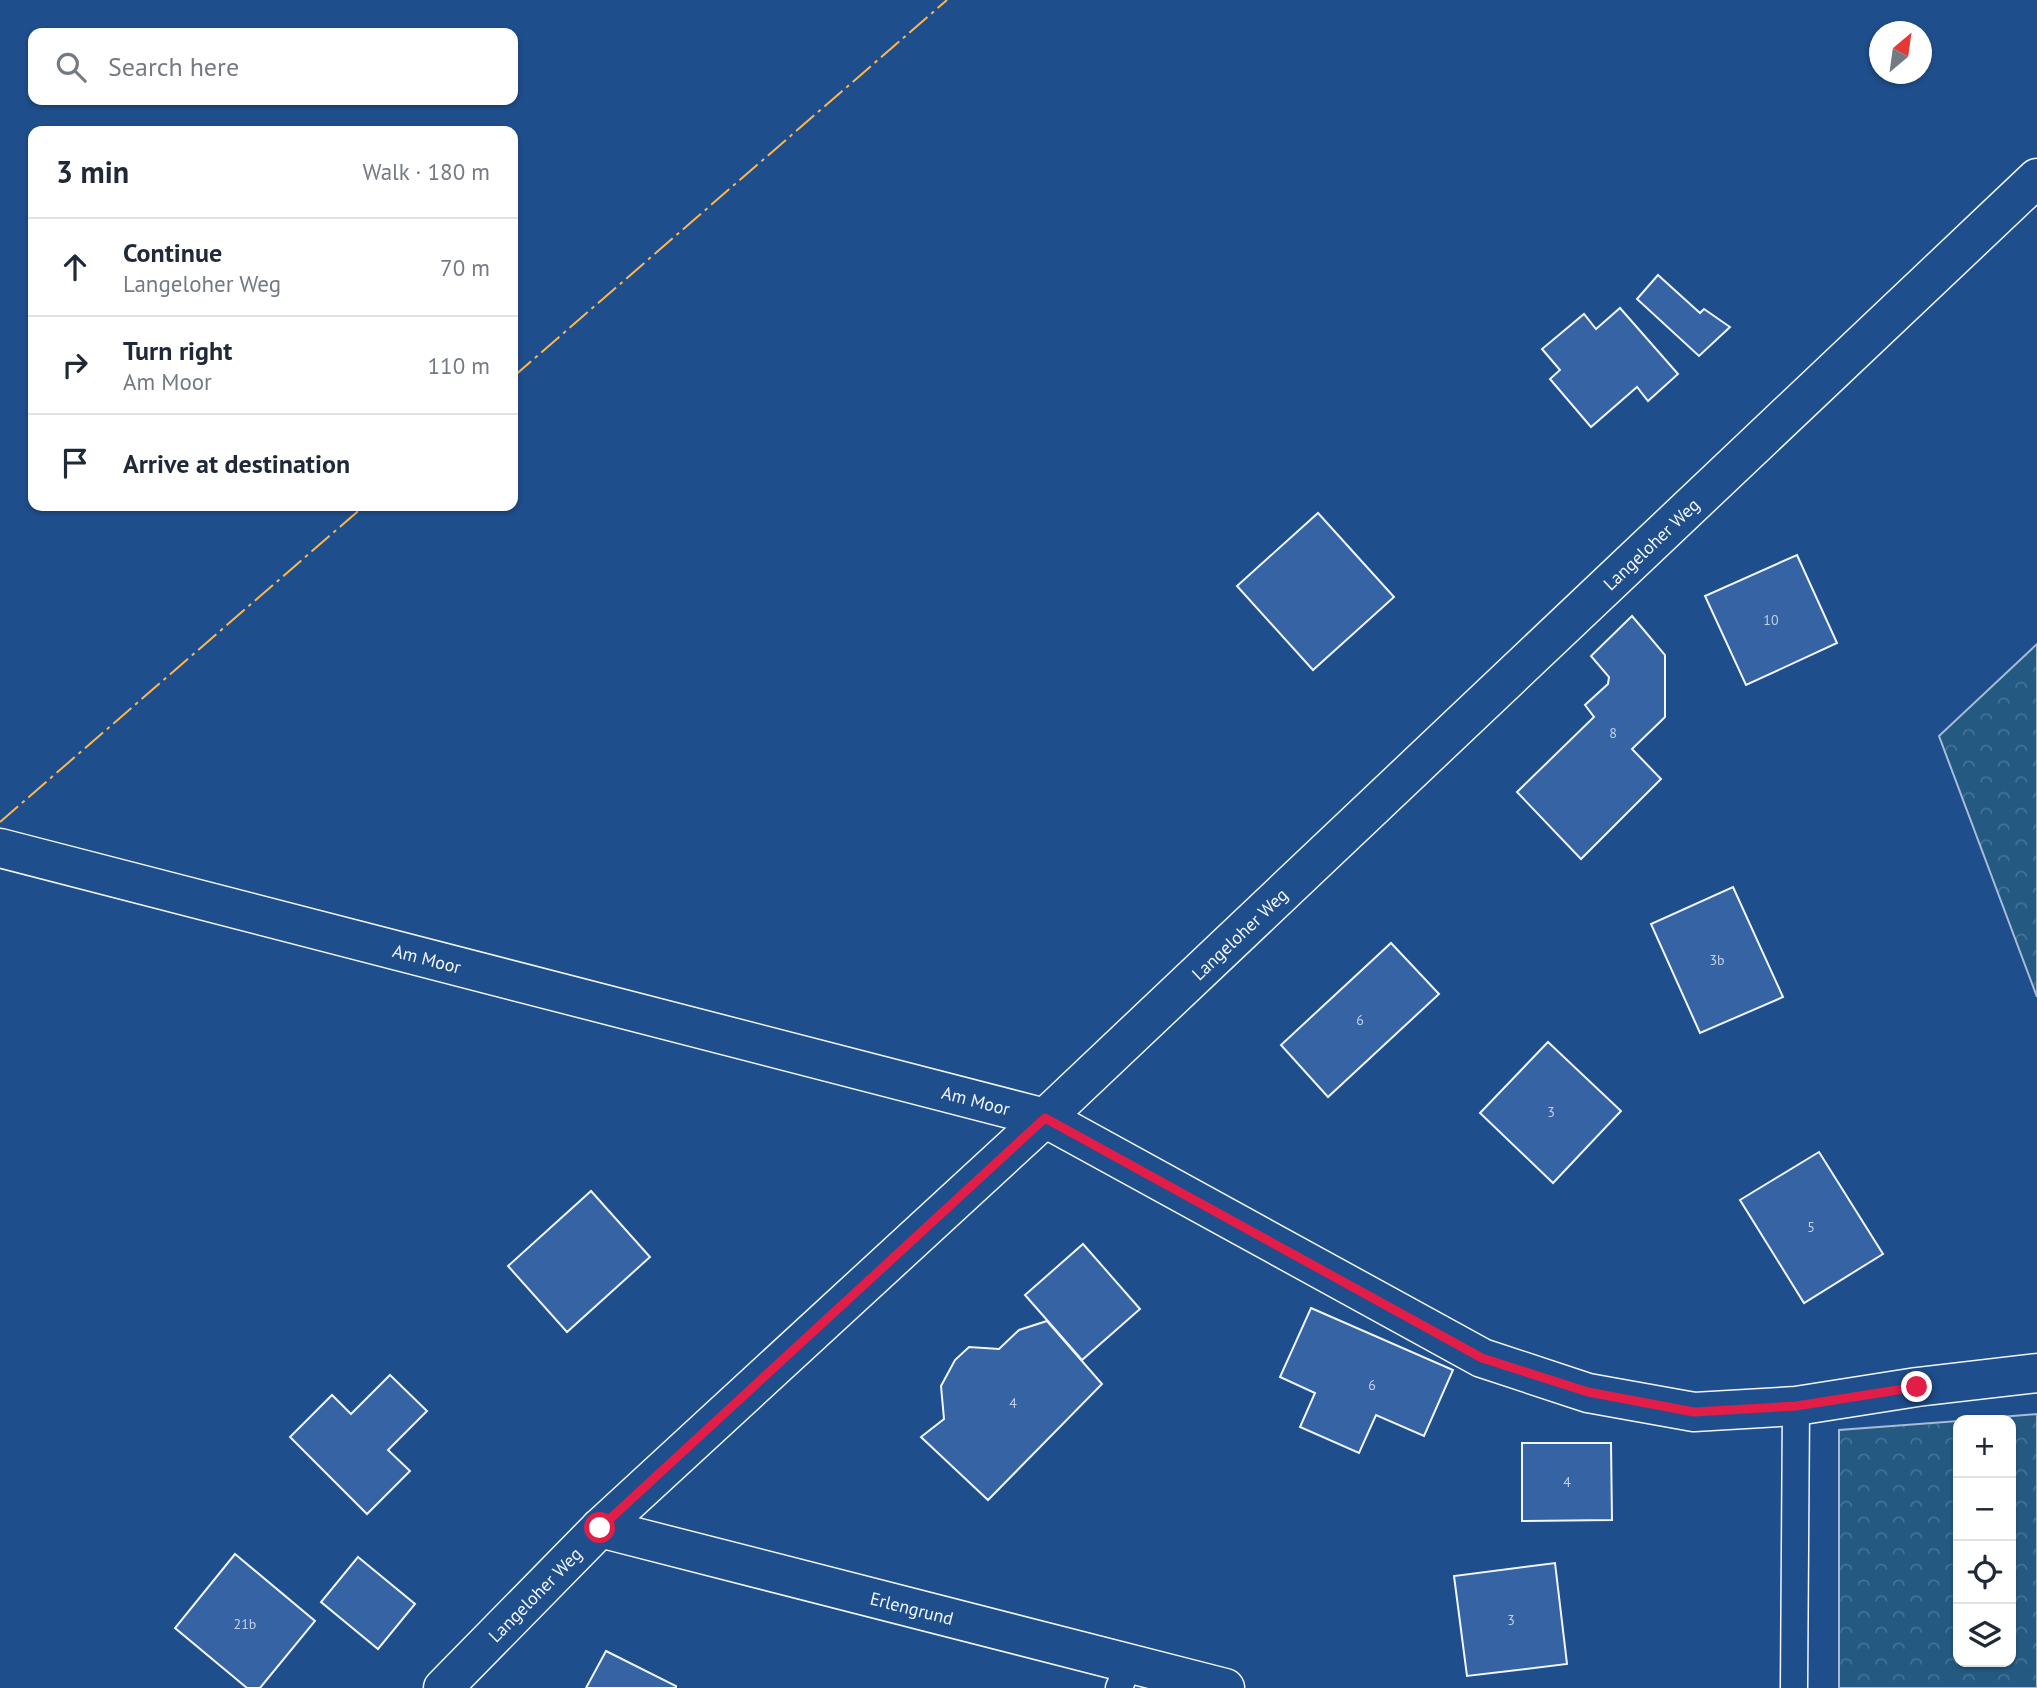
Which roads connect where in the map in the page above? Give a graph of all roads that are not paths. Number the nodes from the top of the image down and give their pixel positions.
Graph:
1 (2037, 178) edge
2 (0, 848) edge
3 (1045, 1118) junction
4 (2037, 1373) edge
5 (1796, 1406) junction
6 (600, 1528) junction
7 (1124, 1676) edge
8 (443, 1688) edge
9 (1225, 1688) edge
10 (1794, 1688) edge

1 - 3 street, Langeloher Weg
2 - 3 street, Am Moor
3 - 5 street, Am Moor
3 - 6 street, Langeloher Weg
4 - 5 street, Am Moor
5 - 10 lane
6 - 7 street, Erlengrund
6 - 8 street, Langeloher Weg
7 - 9 street, Erlengrund

